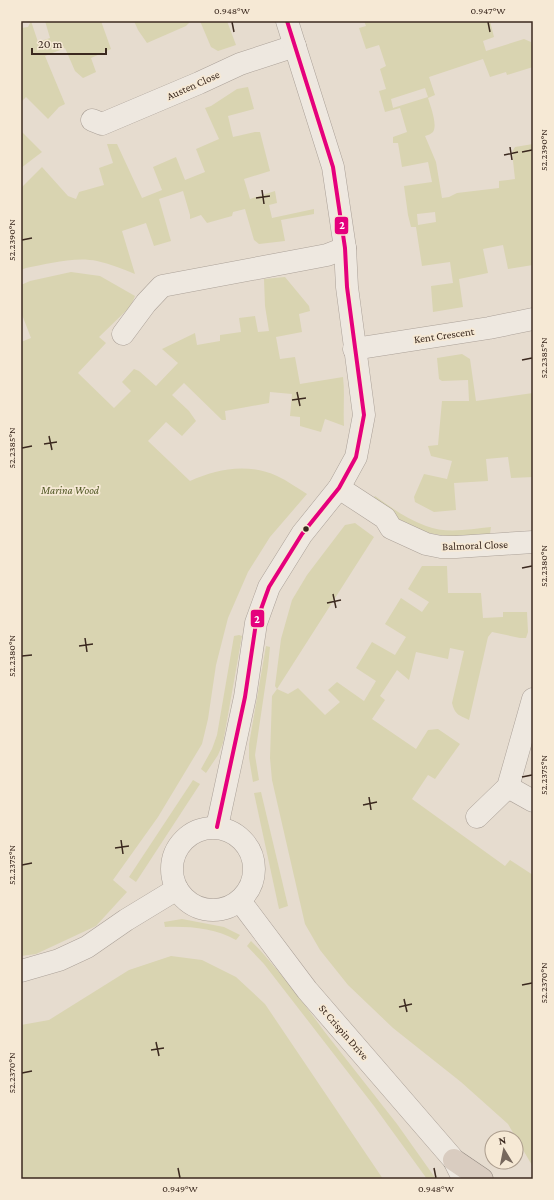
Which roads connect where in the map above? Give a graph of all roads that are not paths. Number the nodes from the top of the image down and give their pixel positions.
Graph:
1 (287, 21) edge
2 (295, 46) junction
3 (92, 120) dead end
4 (345, 248) junction
5 (533, 319) edge
6 (123, 334) dead end
7 (354, 349) junction
8 (339, 488) junction
9 (533, 542) edge
10 (533, 699) edge
11 (508, 787) junction
12 (533, 801) edge
13 (477, 817) dead end
14 (217, 827) junction
15 (177, 889) junction
16 (240, 901) junction
17 (21, 972) edge
18 (456, 1173) edge
19 (464, 1179) edge
20 (482, 1179) edge

1 - 2 street
2 - 3 street, Austen Close
2 - 4 street
4 - 6 street
4 - 7 street
5 - 7 street, Kent Crescent
7 - 8 street
8 - 9 street, Balmoral Close
8 - 14 street
10 - 11 street
11 - 12 street
11 - 13 street
14 - 15 street
14 - 16 street
15 - 16 street
15 - 17 street
16 - 18 street, St Crispin Drive
18 - 19 street, St Crispin Drive
18 - 20 highway

